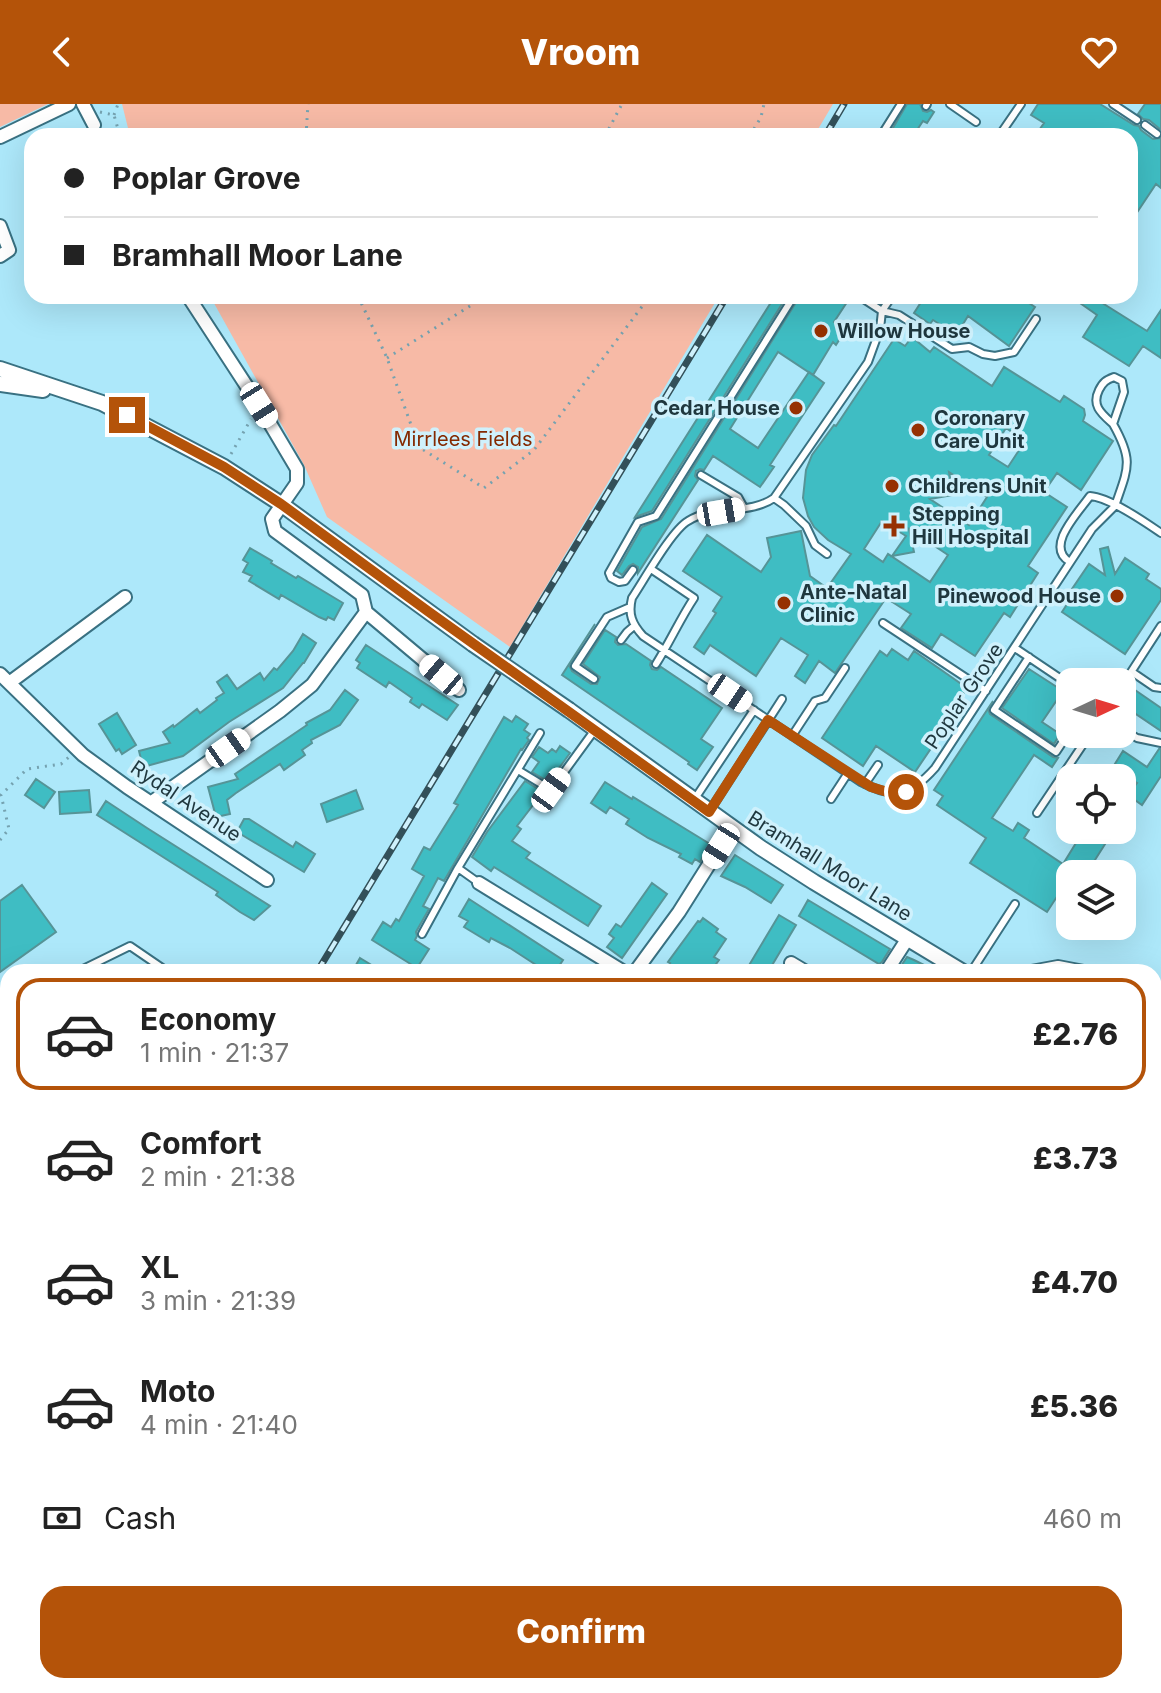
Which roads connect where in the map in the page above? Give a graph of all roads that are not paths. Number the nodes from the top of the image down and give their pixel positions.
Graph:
1 (69, 104) edge
2 (901, 104) edge
3 (950, 104) edge
4 (1021, 104) edge
5 (1113, 104) edge
6 (1137, 120) dead end
7 (976, 122) dead end
8 (1145, 125) dead end
9 (886, 128) edge
10 (1004, 128) edge
11 (1157, 134) dead end
12 (0, 137) edge
13 (0, 226) edge
14 (0, 256) edge
15 (193, 304) edge
16 (789, 304) edge
17 (871, 304) edge
18 (887, 304) edge
19 (882, 311) junction
20 (1036, 319) dead end
21 (0, 369) edge
22 (0, 384) edge
23 (79, 395) junction
24 (1113, 424) junction
25 (701, 475) dead end
26 (774, 498) junction
27 (281, 504) junction
28 (1115, 506) junction
29 (744, 508) junction
30 (1161, 533) edge
31 (827, 554) dead end
32 (1070, 562) junction
33 (651, 569) junction
34 (633, 570) dead end
35 (125, 597) dead end
36 (630, 607) junction
37 (366, 612) junction
38 (883, 623) dead end
39 (634, 626) junction
40 (1161, 626) edge
41 (621, 640) dead end
42 (1015, 648) junction
43 (665, 650) junction
44 (1029, 657) junction
45 (656, 664) dead end
46 (845, 668) dead end
47 (1135, 668) edge
48 (1136, 675) edge
49 (1056, 676) edge
50 (4, 678) edge
51 (594, 679) dead end
52 (1161, 688) edge
53 (459, 690) dead end
54 (986, 691) junction
55 (782, 699) dead end
56 (754, 710) junction
57 (768, 720) junction
58 (596, 729) junction
59 (540, 733) dead end
60 (792, 736) junction
61 (1136, 737) edge
62 (1161, 743) edge
63 (1059, 748) edge
64 (1081, 748) edge
65 (878, 765) dead end
66 (518, 770) junction
67 (848, 773) junction
68 (865, 784) junction
69 (831, 799) dead end
70 (694, 800) junction
71 (152, 802) junction
72 (709, 812) junction
73 (1037, 813) dead end
74 (732, 828) junction
75 (458, 868) junction
76 (267, 880) dead end
77 (479, 883) joint
78 (1015, 904) dead end
79 (422, 934) dead end
80 (908, 938) junction
81 (93, 964) edge
82 (156, 964) edge
83 (611, 964) edge
84 (641, 964) edge
85 (891, 964) edge
86 (950, 964) edge
87 (976, 964) edge

1 - 12 street
2 - 9 lane
3 - 7 lane
4 - 10 lane
5 - 6 lane
8 - 11 lane
13 - 14 street
15 - 27 street
16 - 34 lane
17 - 19 lane
18 - 19 lane
19 - 20 lane
19 - 26 lane
21 - 23 street, Bramhall Moor Lane
22 - 23 street, Bramhall Moor Lane
23 - 27 street, Bramhall Moor Lane
24 - 24 lane
24 - 28 lane
25 - 29 lane
26 - 29 lane
26 - 31 lane
27 - 37 street
27 - 58 street, Bramhall Moor Lane, bridge
28 - 30 lane
28 - 32 lane, Poplar Grove
28 - 32 lane
29 - 33 lane
32 - 42 lane, Poplar Grove
33 - 36 lane
33 - 43 lane
35 - 50 street
36 - 39 lane
36 - 51 lane
37 - 53 street
37 - 71 street
38 - 54 lane
39 - 41 lane
39 - 43 lane, Poplar Grove
40 - 47 lane
42 - 44 lane
42 - 54 lane, Poplar Grove
43 - 45 lane
43 - 56 lane, Poplar Grove
44 - 49 lane
44 - 63 lane
46 - 60 lane
48 - 52 lane
50 - 71 street, Rydal Avenue
54 - 68 lane, Poplar Grove
55 - 57 lane
56 - 57 lane, Poplar Grove
56 - 70 lane
57 - 60 lane, Poplar Grove
57 - 72 lane
58 - 66 lane
58 - 70 street, Bramhall Moor Lane
59 - 66 lane
60 - 67 lane, Poplar Grove
61 - 62 lane
64 - 73 lane
65 - 68 lane
66 - 75 lane
67 - 68 lane, Poplar Grove
67 - 69 lane
70 - 72 street, Bramhall Moor Lane
71 - 76 street, Rydal Avenue
72 - 74 street, Bramhall Moor Lane
74 - 80 street, Bramhall Moor Lane
74 - 84 street
75 - 77 lane
75 - 79 lane
77 - 83 street
78 - 87 lane
80 - 85 street
80 - 86 street, Bramhall Moor Lane
81 - 82 lane

